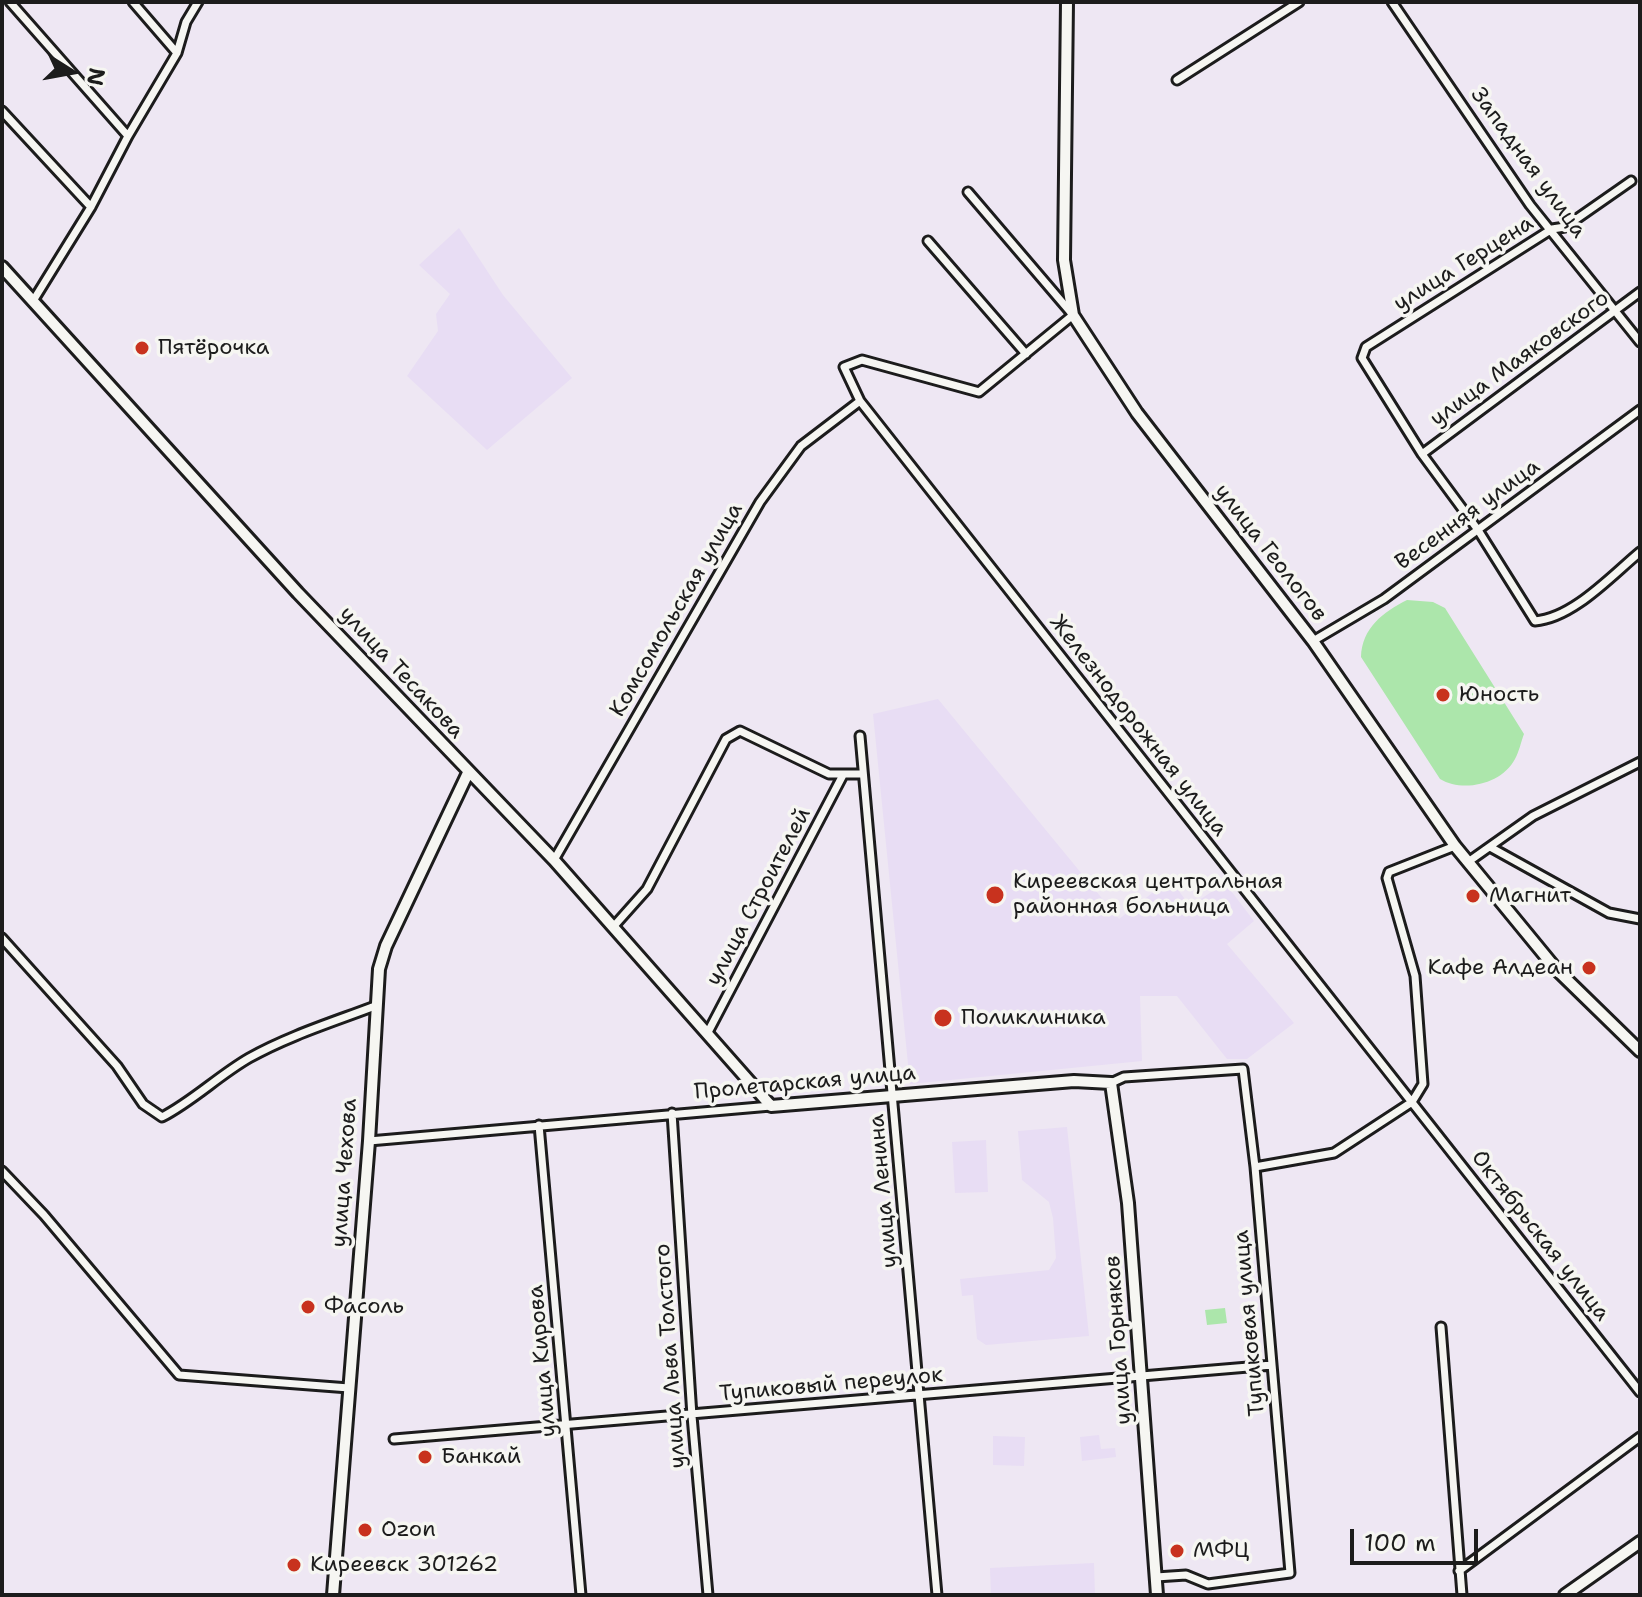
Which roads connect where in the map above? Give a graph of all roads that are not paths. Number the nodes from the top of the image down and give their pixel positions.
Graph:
1 (10, 2) edge
2 (133, 2) edge
3 (198, 2) edge
4 (1067, 2) edge
5 (1299, 2) edge
6 (1392, 2) edge
7 (177, 53) junction
8 (1177, 80) dead end
9 (2, 111) edge
10 (128, 136) junction
11 (1631, 181) dead end
12 (968, 192) dead end
13 (91, 207) junction
14 (1552, 229) junction
15 (928, 241) dead end
16 (2, 267) edge
17 (1640, 292) edge
18 (33, 301) junction
19 (1617, 311) junction
20 (1073, 315) junction
21 (1640, 342) edge
22 (1026, 354) junction
23 (860, 401) junction
24 (1640, 410) edge
25 (1422, 454) junction
26 (1478, 530) junction
27 (1640, 552) edge
28 (1313, 641) junction
29 (860, 736) dead end
30 (1640, 762) edge
31 (468, 773) junction
32 (863, 774) junction
33 (843, 775) junction
34 (1455, 846) junction
35 (1490, 847) junction
36 (554, 860) junction
37 (1468, 862) junction
38 (1640, 919) edge
39 (614, 926) junction
40 (2, 938) edge
41 (375, 1006) junction
42 (707, 1034) junction
43 (1640, 1051) edge
44 (1243, 1069) joint
45 (1111, 1083) junction
46 (894, 1097) junction
47 (1412, 1102) junction
48 (771, 1106) junction
49 (672, 1113) junction
50 (539, 1125) junction
51 (369, 1141) junction
52 (1255, 1167) junction
53 (2, 1171) edge
54 (1441, 1327) dead end
55 (1272, 1365) junction
56 (1142, 1377) junction
57 (349, 1388) junction
58 (1640, 1392) edge
59 (920, 1396) junction
60 (692, 1416) junction
61 (567, 1426) junction
62 (1640, 1437) edge
63 (394, 1439) dead end
64 (1640, 1542) edge
65 (1459, 1571) junction
66 (1156, 1577) junction
67 (333, 1595) edge
68 (581, 1595) edge
69 (708, 1595) edge
70 (937, 1595) edge
71 (1157, 1595) edge
72 (1462, 1595) edge
73 (1565, 1595) edge

1 - 10 street
2 - 7 street
3 - 7 street
4 - 20 main road, улица Геологов
5 - 8 street
6 - 14 street, Западная улица
7 - 10 street
9 - 13 street
10 - 13 street
11 - 14 street, улица Герцена
12 - 20 street
13 - 18 street
14 - 19 street, Западная улица
14 - 25 street, улица Герцена
15 - 22 street
16 - 18 main road, улица Тесакова
17 - 19 street, улица Маяковского
18 - 31 main road, улица Тесакова
19 - 21 street, Западная улица
19 - 25 street, улица Маяковского
20 - 22 street
20 - 28 main road, улица Геологов
22 - 23 street, Железнодорожная улица
23 - 36 street, Комсомольская улица
23 - 47 street, Железнодорожная улица
24 - 26 street, Весенняя улица
25 - 26 street
26 - 27 street
26 - 28 street, Весенняя улица
28 - 34 main road, улица Геологов
29 - 32 street, улица Ленина
30 - 35 street
31 - 36 main road, улица Тесакова
31 - 41 main road, улица Чехова
32 - 33 street
32 - 46 street, улица Ленина
33 - 39 street
33 - 42 street, улица Строителей
34 - 37 main road, улица Геологов
34 - 47 street
35 - 37 street
35 - 38 street
36 - 39 main road, улица Тесакова
37 - 43 main road, улица Геологов
39 - 42 main road, улица Тесакова
40 - 41 street
41 - 51 main road, улица Чехова
42 - 48 main road, улица Тесакова
44 - 45 street, Пролетарская улица
44 - 52 street, Тупиковая улица
45 - 46 main road, Пролетарская улица
45 - 56 main road, улица Горняков
46 - 48 main road, Пролетарская улица
46 - 59 street, улица Ленина
47 - 52 street
47 - 58 street, Октябрьская улица
48 - 49 street, Пролетарская улица
49 - 50 street, Пролетарская улица
49 - 60 street, улица Льва Толстого
50 - 51 street, Пролетарская улица
50 - 61 street, улица Кирова
51 - 57 main road, улица Чехова
52 - 55 street, Тупиковая улица
53 - 57 street
54 - 65 street
55 - 56 street, Тупиковый переулок
55 - 66 street, Тупиковая улица
56 - 59 street, Тупиковый переулок
56 - 66 main road, улица Горняков
57 - 67 main road, улица Чехова
59 - 60 street, Тупиковый переулок
59 - 70 street, улица Ленина
60 - 61 street, Тупиковый переулок
60 - 69 street, улица Льва Толстого
61 - 63 street, Тупиковый переулок
61 - 68 street, улица Кирова
62 - 65 street
64 - 73 main road
65 - 72 street
66 - 71 main road, улица Горняков

